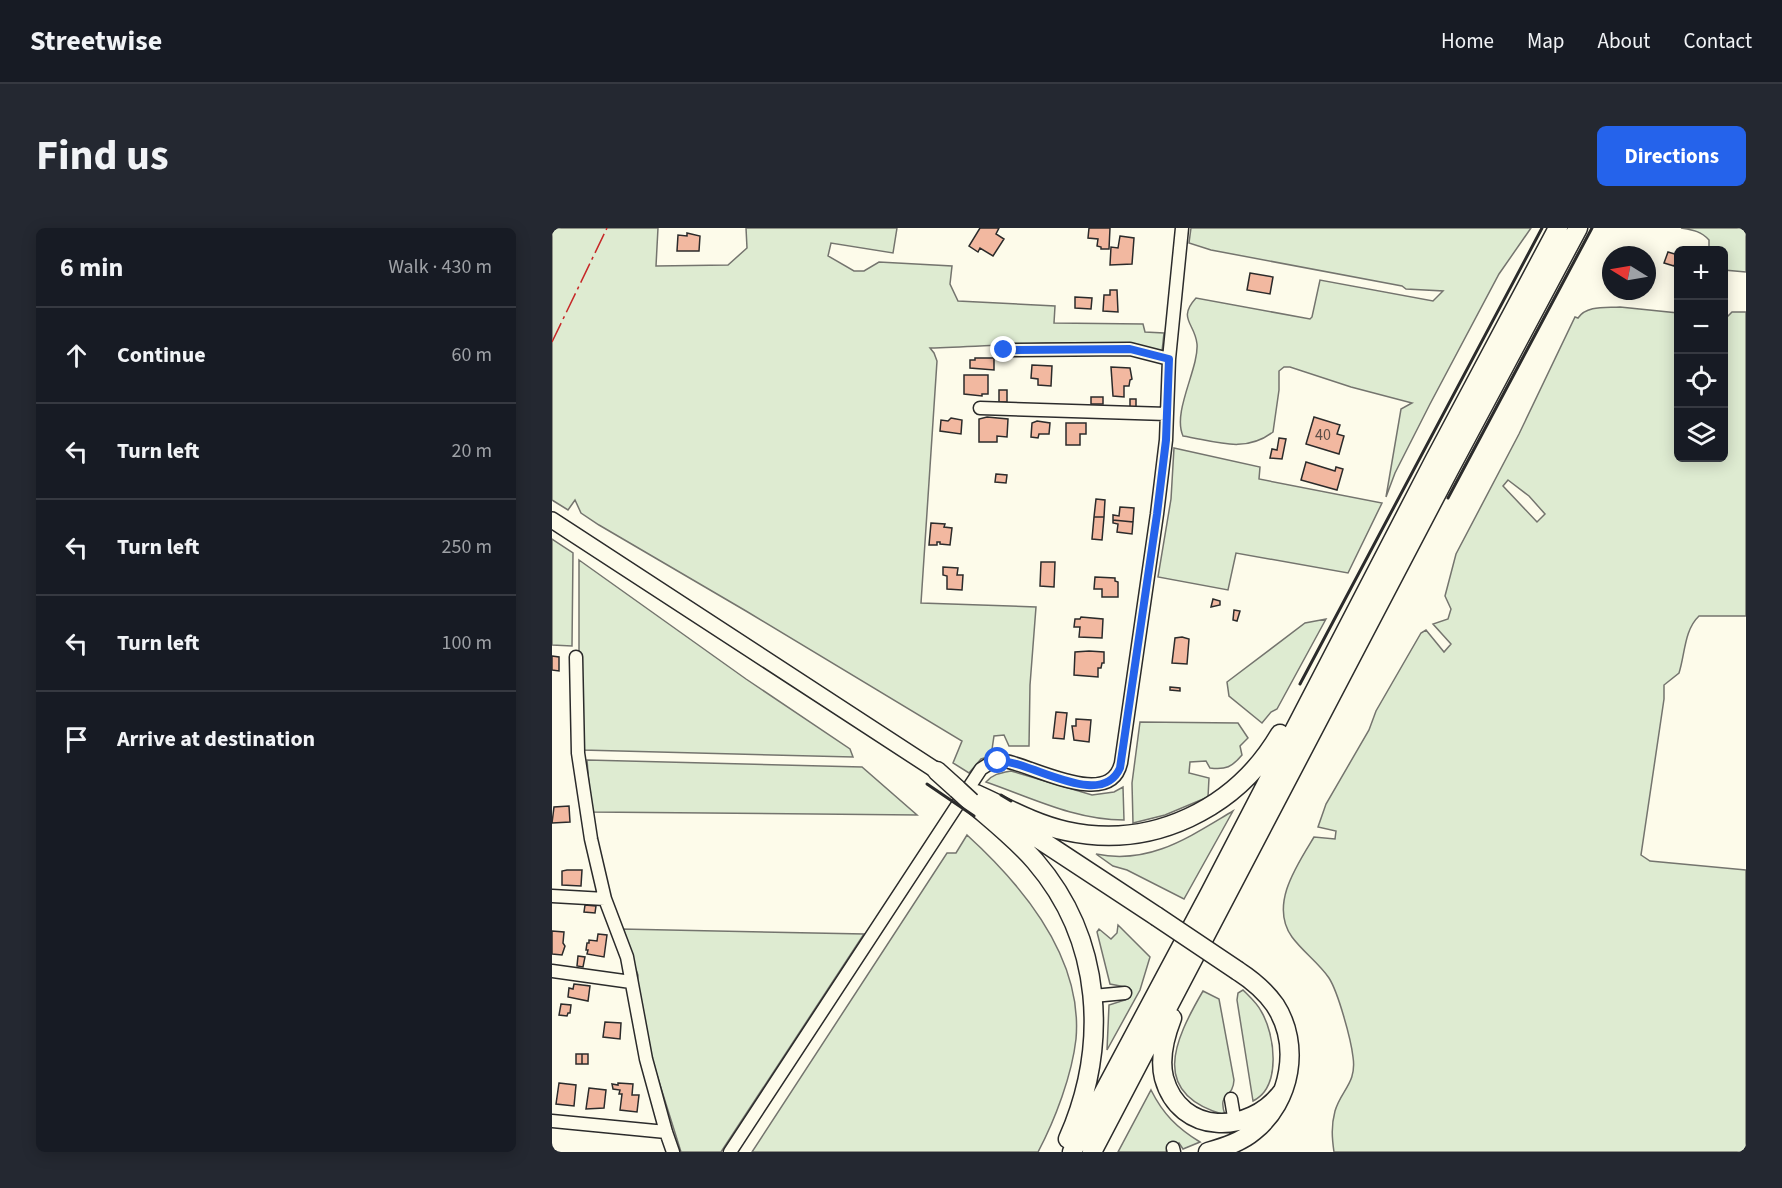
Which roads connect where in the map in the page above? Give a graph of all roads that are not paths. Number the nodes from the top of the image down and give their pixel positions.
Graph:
1 (1182, 228) edge
2 (1558, 228) edge
3 (1578, 228) edge
4 (1004, 350) dead end
5 (1169, 359) junction
6 (980, 408) dead end
7 (1167, 414) junction
8 (552, 520) edge
9 (576, 657) dead end
10 (1324, 672) junction
11 (937, 771) joint
12 (974, 798) junction
13 (552, 896) edge
14 (605, 899) junction
15 (1196, 955) junction
16 (552, 971) edge
17 (631, 982) junction
18 (1125, 993) dead end
19 (1093, 996) junction
20 (1282, 1092) junction
21 (1231, 1099) dead end
22 (552, 1121) edge
23 (1235, 1122) junction
24 (666, 1132) junction
25 (674, 1152) edge
26 (730, 1152) edge
27 (1062, 1152) edge
28 (1072, 1152) edge
29 (1092, 1152) edge
30 (1208, 1152) edge

1 - 5 street
2 - 10 highway
3 - 15 highway
4 - 5 street
5 - 7 street
6 - 7 street
7 - 26 street
8 - 11 main road
9 - 14 street
10 - 12 highway
10 - 28 highway
11 - 12 highway
12 - 19 highway
12 - 20 highway, bridge
13 - 14 street
14 - 17 street
15 - 23 highway
15 - 29 highway
16 - 17 street
17 - 24 street
18 - 19 street
19 - 27 highway
20 - 23 highway
20 - 30 highway
21 - 23 street
22 - 24 street
24 - 25 street

